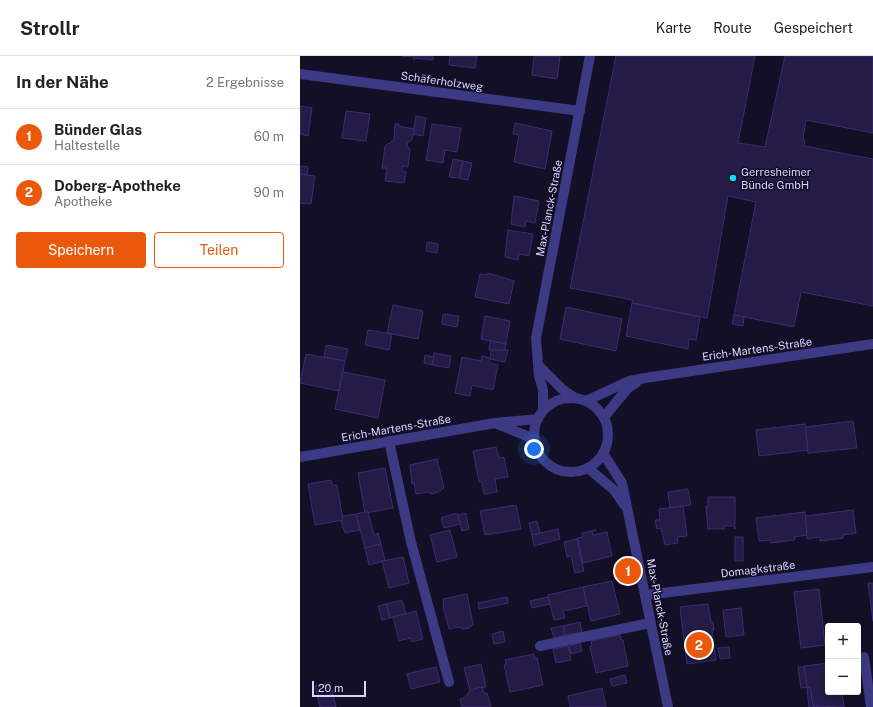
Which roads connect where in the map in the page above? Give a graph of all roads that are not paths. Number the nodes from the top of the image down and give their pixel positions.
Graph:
1 (590, 56) edge
2 (300, 74) edge
3 (580, 111) junction
4 (873, 344) edge
5 (539, 366) junction
6 (645, 378) junction
7 (575, 398) junction
8 (586, 401) junction
9 (541, 414) junction
10 (604, 417) junction
11 (495, 423) junction
12 (534, 439) junction
13 (389, 441) junction
14 (603, 453) junction
15 (300, 458) edge
16 (588, 468) junction
17 (630, 512) junction
18 (873, 567) edge
19 (646, 595) junction
20 (650, 622) junction
21 (540, 646) dead end
22 (864, 657) dead end
23 (449, 682) dead end
24 (668, 707) edge
25 (871, 707) edge

1 - 3 street, Max-Planck-Straße
2 - 3 street, Schäferholzweg
3 - 5 street, Max-Planck-Straße
4 - 6 street, Erich-Martens-Straße
5 - 7 street
5 - 9 street, Max-Planck-Straße
6 - 8 street, Erich-Martens-Straße
6 - 10 street, Erich-Martens-Straße
7 - 8 street
7 - 9 street
8 - 10 street
9 - 11 street, Erich-Martens-Straße
9 - 12 street
10 - 14 street
11 - 12 street
11 - 13 street, Erich-Martens-Straße
12 - 16 street
13 - 15 street, Erich-Martens-Straße
13 - 23 street
14 - 16 street
14 - 17 street, Max-Planck-Straße
16 - 17 street, Max-Planck-Straße
17 - 19 street, Max-Planck-Straße
18 - 19 street, Domagkstraße
19 - 20 street, Max-Planck-Straße
20 - 21 street
20 - 24 street, Max-Planck-Straße
22 - 25 street

